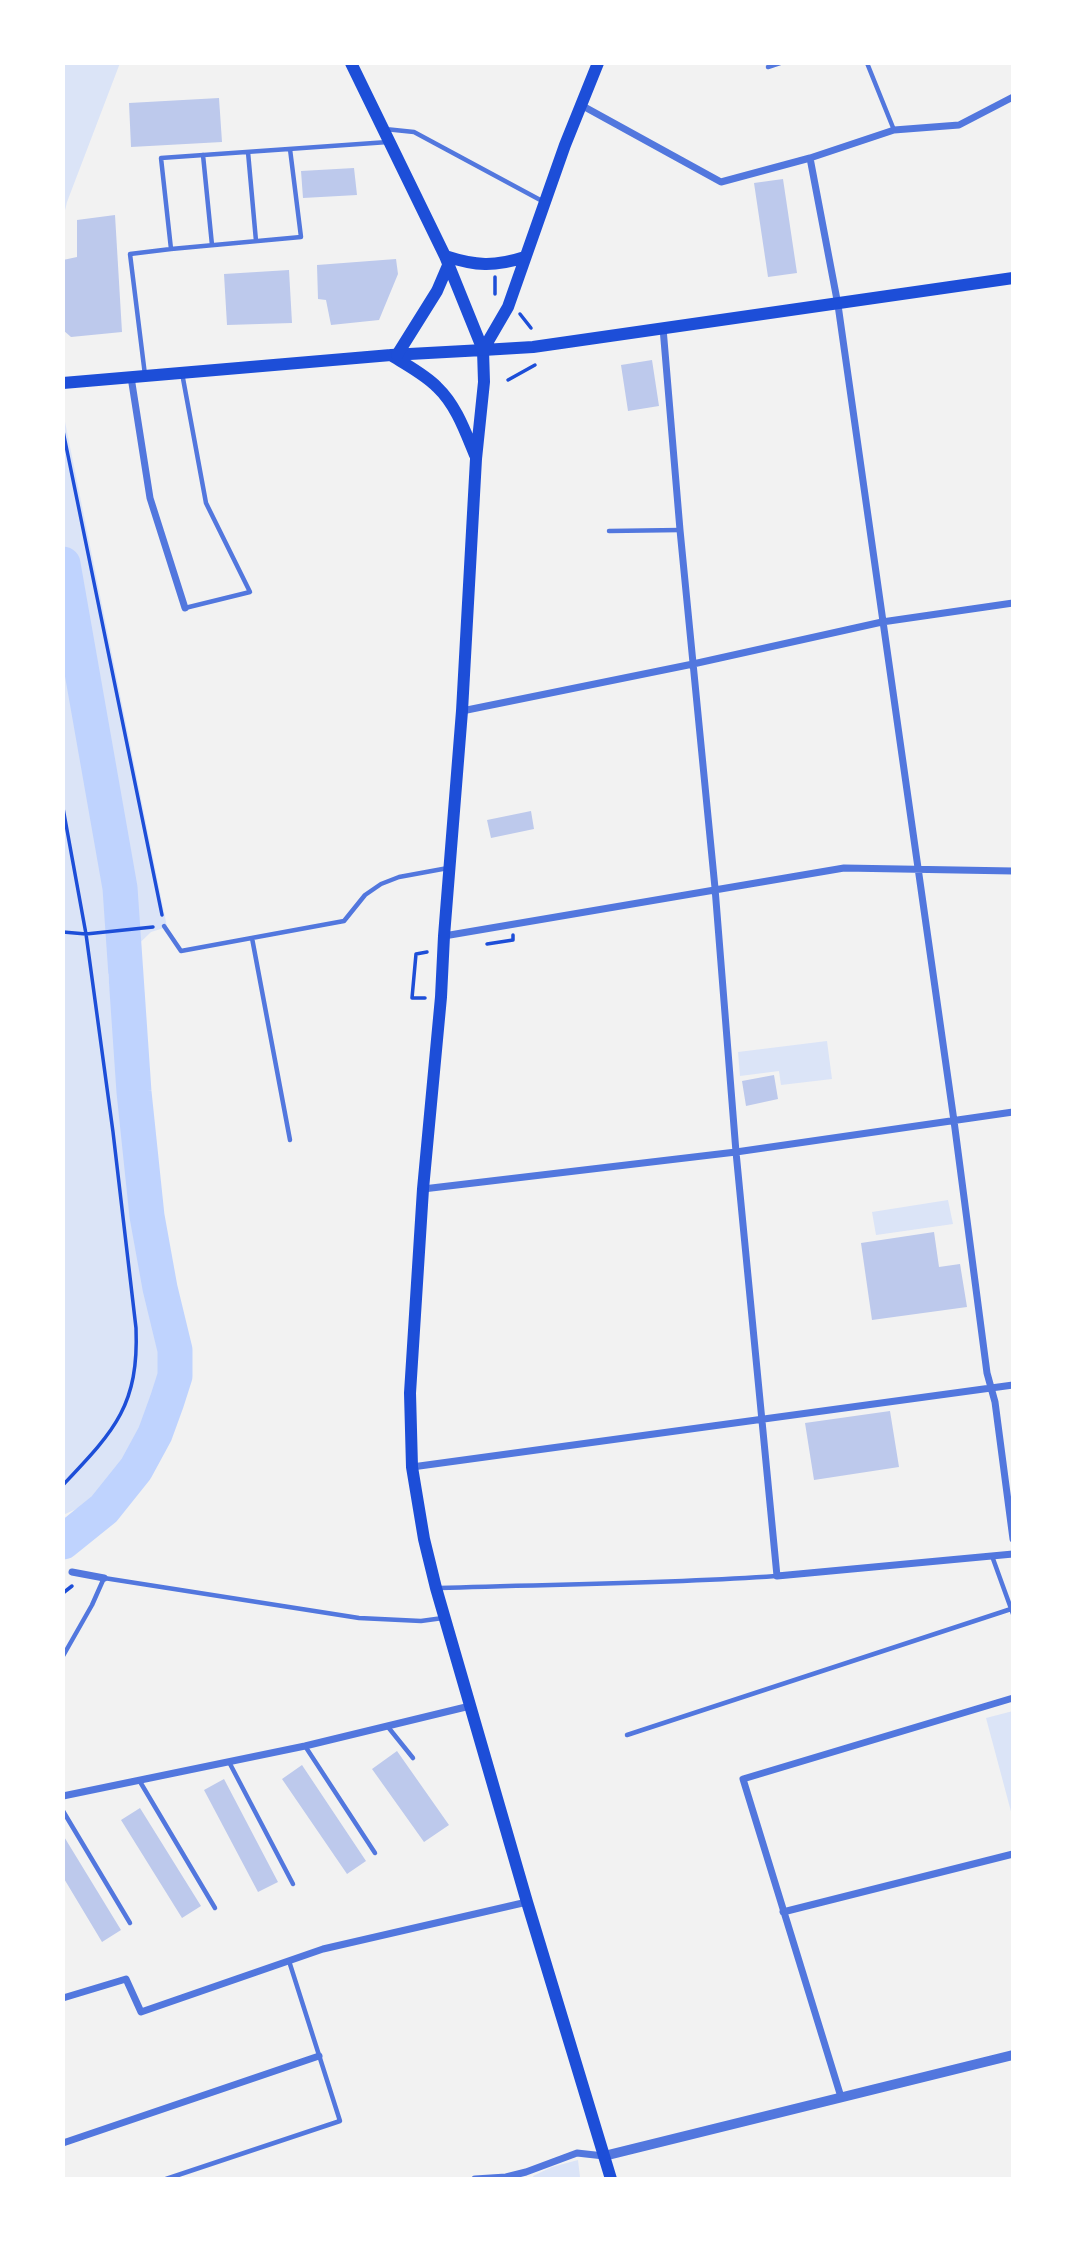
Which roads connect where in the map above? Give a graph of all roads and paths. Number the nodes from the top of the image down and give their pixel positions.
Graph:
1 (351, 63) edge
2 (598, 63) edge
3 (780, 63) edge
4 (867, 63) edge
5 (768, 67) dead end
6 (1013, 97) edge
7 (581, 105) junction
8 (383, 129) junction
9 (894, 130) junction
10 (389, 142) junction
11 (290, 149) junction
12 (247, 152) junction
13 (203, 155) junction
14 (810, 158) junction
15 (545, 202) junction
16 (256, 241) junction
17 (212, 245) junction
18 (171, 249) junction
19 (525, 257) junction
20 (447, 260) junction
21 (495, 275) dead end
22 (1013, 278) edge
23 (495, 305) dead end
24 (838, 305) junction
25 (517, 309) dead end
26 (531, 328) dead end
27 (663, 328) junction
28 (483, 351) junction
29 (394, 355) junction
30 (535, 365) dead end
31 (181, 372) junction
32 (138, 376) junction
33 (508, 380) dead end
34 (63, 383) edge
35 (63, 431) edge
36 (476, 459) junction
37 (680, 530) junction
38 (609, 531) dead end
39 (1013, 603) edge
40 (185, 608) joint
41 (882, 622) junction
42 (693, 664) junction
43 (461, 711) junction
44 (63, 808) edge
45 (450, 868) junction
46 (919, 869) junction
47 (1013, 871) edge
48 (715, 888) junction
49 (164, 926) joint
50 (150, 927) dead end
51 (63, 932) edge
52 (86, 933) junction
53 (444, 936) junction
54 (252, 938) junction
55 (513, 940) dead end
56 (479, 945) dead end
57 (416, 954) dead end
58 (412, 998) dead end
59 (1013, 1112) edge
60 (954, 1121) junction
61 (290, 1140) dead end
62 (736, 1152) junction
63 (423, 1189) junction
64 (1013, 1385) edge
65 (991, 1388) junction
66 (763, 1420) junction
67 (412, 1467) junction
68 (63, 1485) edge
69 (1013, 1539) edge
70 (1013, 1554) edge
71 (992, 1556) junction
72 (72, 1572) dead end
73 (777, 1576) junction
74 (104, 1578) junction
75 (436, 1588) junction
76 (1012, 1612) edge
77 (444, 1618) junction
78 (63, 1656) edge
79 (1013, 1698) edge
80 (470, 1706) junction
81 (388, 1727) junction
82 (627, 1735) dead end
83 (305, 1746) junction
84 (413, 1758) dead end
85 (229, 1762) junction
86 (139, 1780) junction
87 (63, 1796) edge
88 (63, 1811) edge
89 (375, 1853) dead end
90 (1013, 1854) edge
91 (293, 1884) dead end
92 (527, 1902) junction
93 (215, 1909) dead end
94 (783, 1912) junction
95 (130, 1923) dead end
96 (288, 1961) junction
97 (63, 1998) edge
98 (1013, 2055) edge
99 (319, 2056) junction
100 (841, 2097) junction
101 (63, 2143) edge
102 (604, 2156) junction
103 (166, 2179) edge
104 (475, 2179) edge
105 (611, 2179) edge

1 - 8 main road
2 - 7 main road
3 - 5 lane
4 - 9 lane
6 - 9 street
7 - 14 street
7 - 15 main road
8 - 10 main road
8 - 15 lane
9 - 14 street
10 - 11 lane
10 - 20 main road
11 - 12 lane
11 - 16 lane
12 - 13 lane
12 - 16 lane
13 - 17 lane
13 - 18 lane
14 - 24 street
15 - 19 main road
16 - 17 lane
17 - 18 lane
18 - 32 lane
19 - 20 main road
19 - 28 main road
20 - 28 main road
20 - 29 main road
21 - 23 path
22 - 24 main road
24 - 27 main road
24 - 41 street
25 - 26 path
27 - 28 main road
27 - 37 street
28 - 29 main road
28 - 36 main road
29 - 31 main road
29 - 36 main road
30 - 33 path
31 - 32 main road
31 - 40 lane
32 - 34 main road
32 - 40 street
35 - 49 path
36 - 43 main road
37 - 38 lane
37 - 42 street
39 - 41 street
41 - 42 street
41 - 46 street
42 - 43 street
42 - 48 street
43 - 45 main road
44 - 52 path
45 - 53 main road
45 - 54 lane
46 - 47 street
46 - 48 street
46 - 60 street
48 - 53 street
48 - 62 street
49 - 54 lane
50 - 52 path
51 - 52 path
52 - 68 path
53 - 63 main road
54 - 61 lane
55 - 56 path
57 - 58 path
59 - 60 street
60 - 62 street
60 - 65 street
62 - 63 street
62 - 66 street
63 - 67 main road
64 - 65 street
65 - 66 street
65 - 69 street
66 - 67 street
66 - 73 street
67 - 75 main road
70 - 71 street
71 - 73 street
71 - 76 lane
72 - 74 street
73 - 75 lane
74 - 77 lane
74 - 78 lane
75 - 77 main road
76 - 82 lane
77 - 80 main road
79 - 94 street
80 - 81 street
80 - 92 main road
81 - 83 street
81 - 84 lane
83 - 85 street
83 - 89 lane
85 - 86 street
85 - 91 lane
86 - 87 street
86 - 93 lane
88 - 95 lane
90 - 94 street
92 - 96 street
92 - 102 main road
94 - 100 street
96 - 97 street
96 - 99 lane
98 - 100 street
99 - 101 street
99 - 103 lane
100 - 102 street
102 - 104 street
102 - 105 main road

